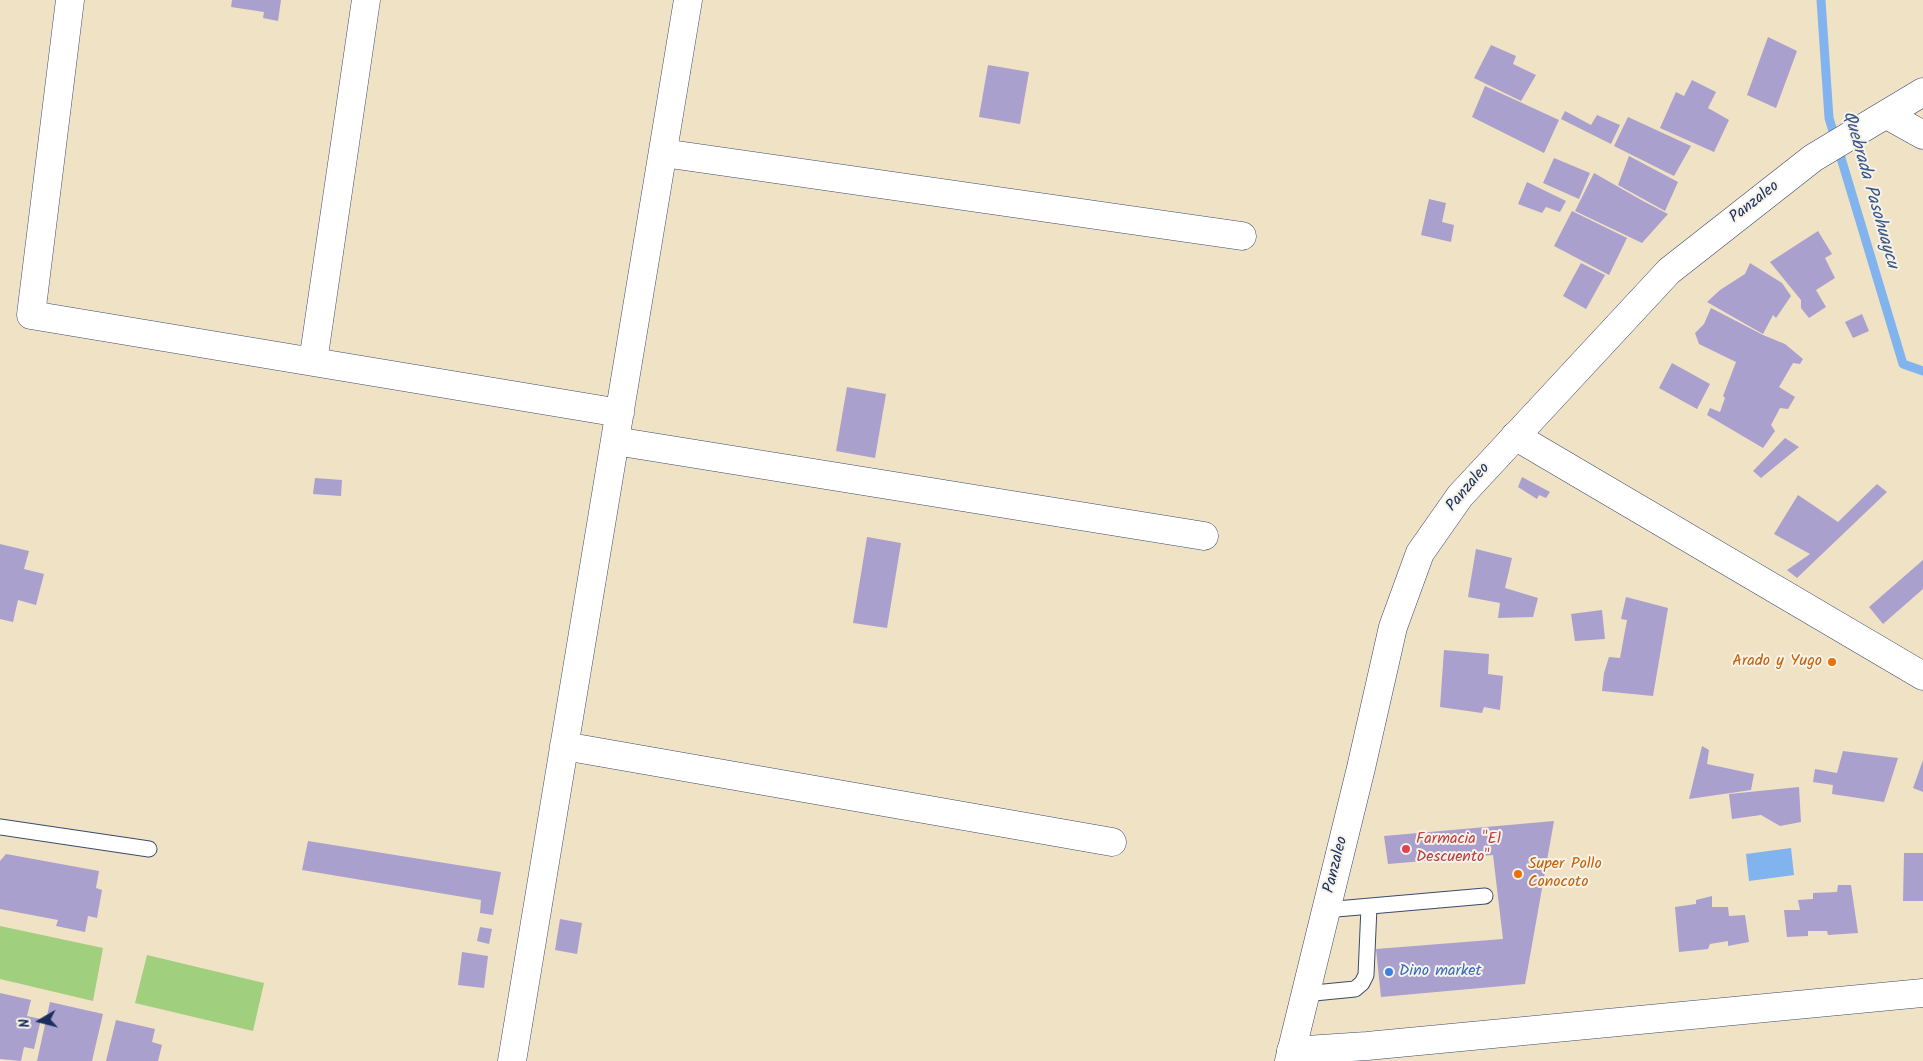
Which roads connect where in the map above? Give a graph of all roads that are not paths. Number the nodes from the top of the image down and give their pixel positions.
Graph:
1 (70, 0) edge
2 (366, 0) edge
3 (688, 0) edge
4 (1923, 92) edge
5 (1886, 115) junction
6 (1923, 135) edge
7 (662, 153) junction
8 (1242, 236) dead end
9 (313, 362) junction
10 (620, 414) junction
11 (1515, 436) junction
12 (615, 441) junction
13 (1204, 536) dead end
14 (1923, 676) edge
15 (564, 746) junction
16 (0, 827) edge
17 (1112, 842) dead end
18 (149, 849) dead end
19 (1485, 896) dead end
20 (1369, 907) junction
21 (1326, 910) junction
22 (1923, 993) edge
23 (1304, 994) junction
24 (1290, 1056) edge
25 (512, 1061) edge

1 - 9 street
2 - 9 street
3 - 7 street
4 - 5 street, Panzaleo
5 - 6 street
5 - 11 street, Panzaleo
7 - 8 street
7 - 10 street
9 - 10 street
10 - 12 street
11 - 14 street
11 - 21 street, Panzaleo
12 - 13 street
12 - 15 street
15 - 17 street
15 - 25 street
16 - 18 lane
19 - 20 lane
20 - 21 lane
20 - 23 lane
21 - 23 street, Panzaleo
22 - 24 street
23 - 24 street, Panzaleo

